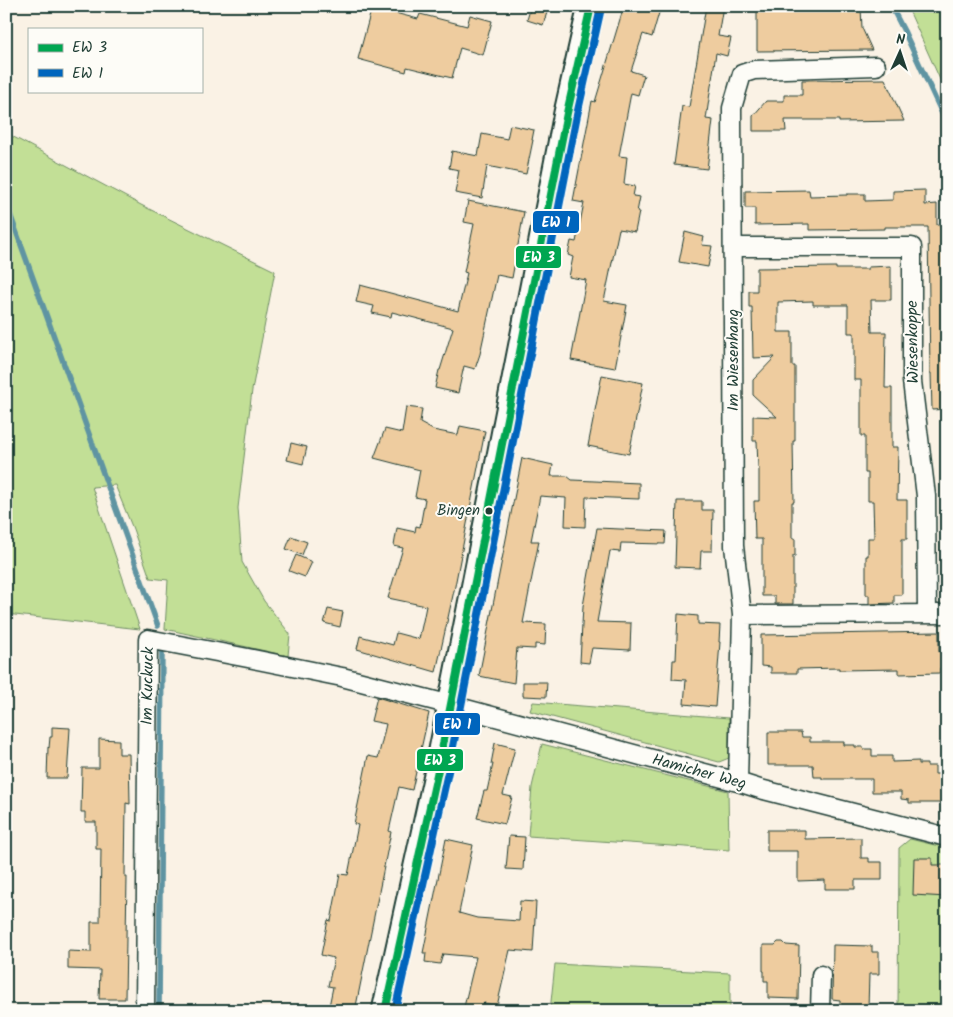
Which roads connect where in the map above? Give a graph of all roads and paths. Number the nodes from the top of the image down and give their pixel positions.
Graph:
1 (591, 6) edge
2 (876, 66) dead end
3 (733, 247) junction
4 (927, 614) junction
5 (947, 614) edge
6 (742, 615) junction
7 (451, 705) junction
8 (738, 782) junction
9 (947, 837) edge
10 (821, 975) dead end
11 (145, 1011) edge
12 (385, 1011) edge
13 (820, 1011) edge

1 - 7 main road
2 - 3 street, Im Wiesenhang
3 - 4 street, Wiesenkoppe
3 - 6 street, Im Wiesenhang
4 - 5 street
4 - 6 street
6 - 8 street, Im Wiesenhang
7 - 8 street, Hamicher Weg
7 - 11 street, Im Kuckuck
7 - 12 main road
8 - 9 street, Hamicher Weg
10 - 13 street

